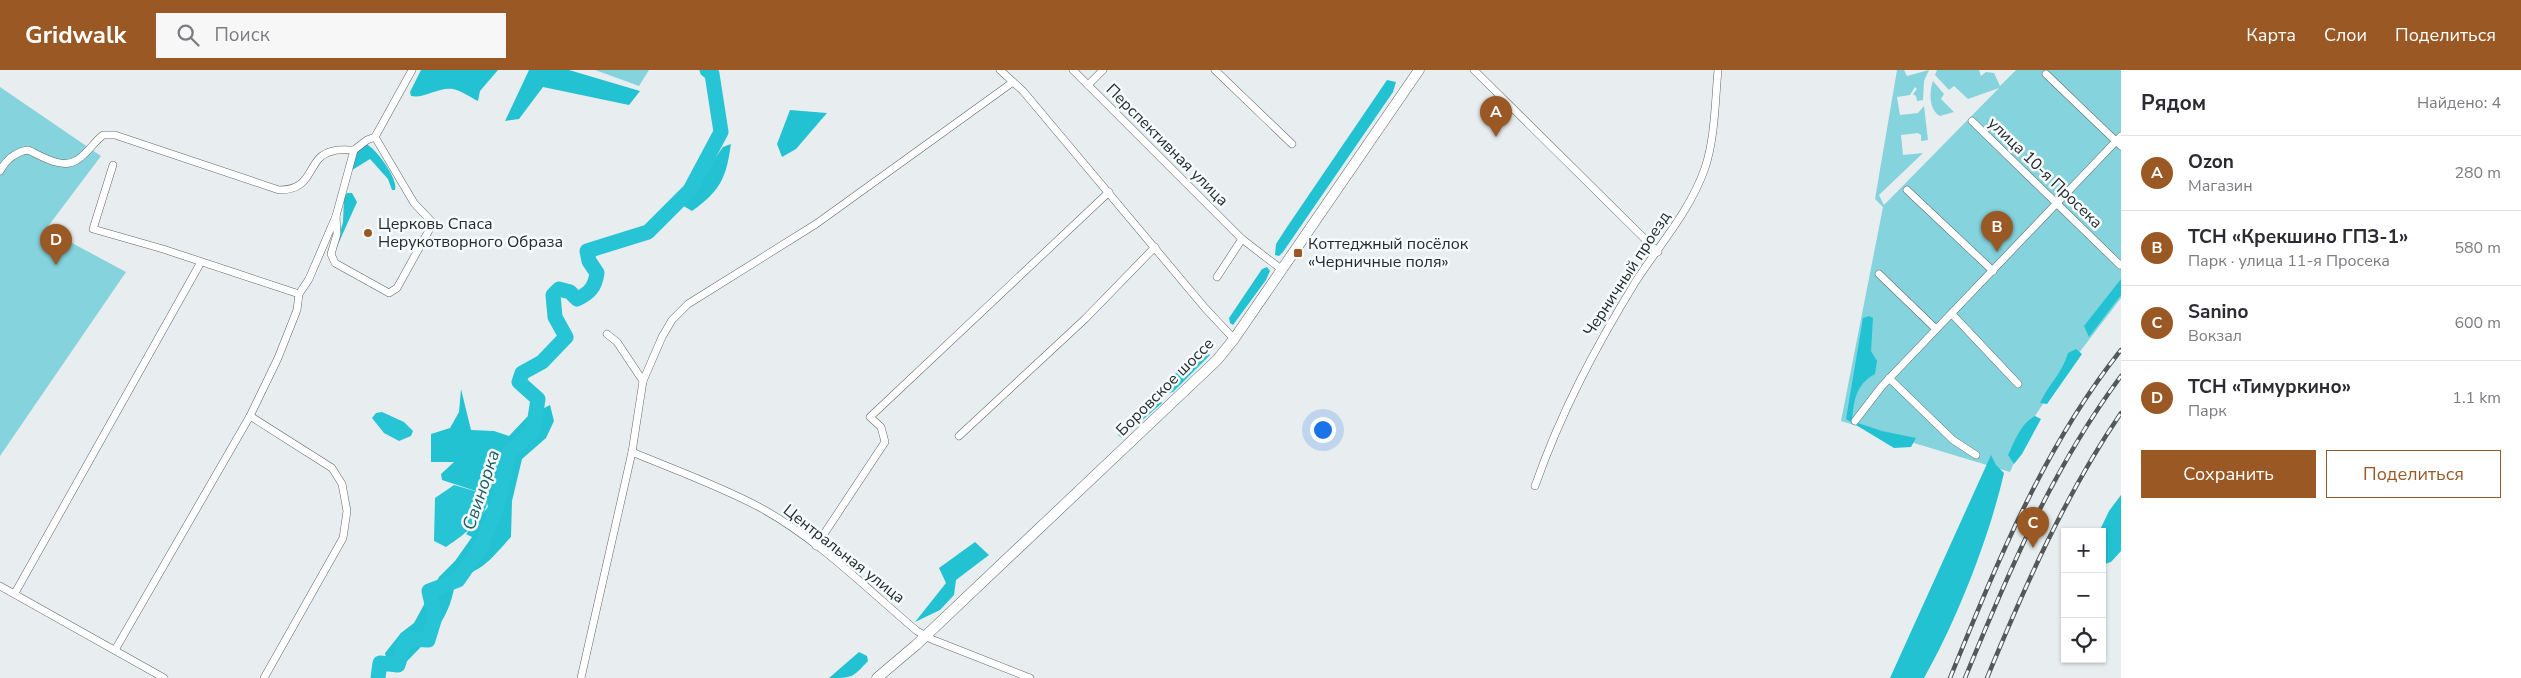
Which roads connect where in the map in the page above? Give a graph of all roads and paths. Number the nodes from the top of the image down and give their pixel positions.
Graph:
1 (412, 70) edge
2 (1000, 70) edge
3 (1073, 70) edge
4 (1103, 70) edge
5 (1215, 70) edge
6 (1419, 70) edge
7 (1474, 70) edge
8 (1718, 70) edge
9 (2046, 74) dead end
10 (1013, 82) junction
11 (1088, 85) junction
12 (1972, 121) dead end
13 (375, 137) junction
14 (2119, 141) edge
15 (1292, 144) dead end
16 (354, 150) junction
17 (113, 165) dead end
18 (0, 171) edge
19 (1908, 190) dead end
20 (1109, 192) junction
21 (2057, 204) junction
22 (336, 216) junction
23 (1242, 239) junction
24 (1155, 247) junction
25 (1658, 252) junction
26 (201, 262) junction
27 (2120, 265) edge
28 (1281, 269) junction
29 (1993, 271) junction
30 (1879, 274) dead end
31 (1217, 277) dead end
32 (300, 294) junction
33 (1952, 314) junction
34 (1936, 329) junction
35 (607, 334) dead end
36 (1234, 339) junction
37 (1889, 378) junction
38 (643, 381) junction
39 (2018, 384) dead end
40 (250, 416) junction
41 (1855, 421) dead end
42 (959, 436) dead end
43 (632, 452) junction
44 (1976, 454) dead end
45 (1535, 486) dead end
46 (816, 546) junction
47 (0, 586) edge
48 (15, 594) junction
49 (926, 636) junction
50 (115, 650) junction
51 (164, 678) edge
52 (264, 678) edge
53 (581, 678) edge
54 (877, 678) edge
55 (1030, 678) edge

1 - 13 street
2 - 10 street
3 - 11 street, Перспективная улица
4 - 11 street
5 - 15 street
6 - 28 main road, Боровское шоссе
7 - 25 street
8 - 25 street, Черничный проезд
9 - 14 street
10 - 20 street
10 - 38 street
11 - 23 street, Перспективная улица
12 - 21 street, улица 10-я Просека
13 - 16 street
13 - 22 street
14 - 21 street
16 - 18 street
16 - 22 street
17 - 26 street
19 - 29 street
20 - 24 street
20 - 46 street
21 - 27 street, улица 10-я Просека
21 - 29 street
22 - 32 street
23 - 28 street, Перспективная улица
23 - 31 street
24 - 36 street
24 - 42 street
25 - 45 street, Черничный проезд
26 - 32 street
26 - 48 street
28 - 36 main road, Боровское шоссе
29 - 33 street
30 - 34 street
32 - 40 street
33 - 34 street
33 - 39 street
34 - 37 street
35 - 38 street
36 - 49 main road, Боровское шоссе
37 - 41 street
37 - 44 street
38 - 43 street
40 - 50 street
40 - 52 street
43 - 46 street, Центральная улица
43 - 53 street
46 - 49 street, Центральная улица
47 - 48 street
48 - 50 street
49 - 54 main road, Боровское шоссе
49 - 55 street, Центральная улица
50 - 51 street

